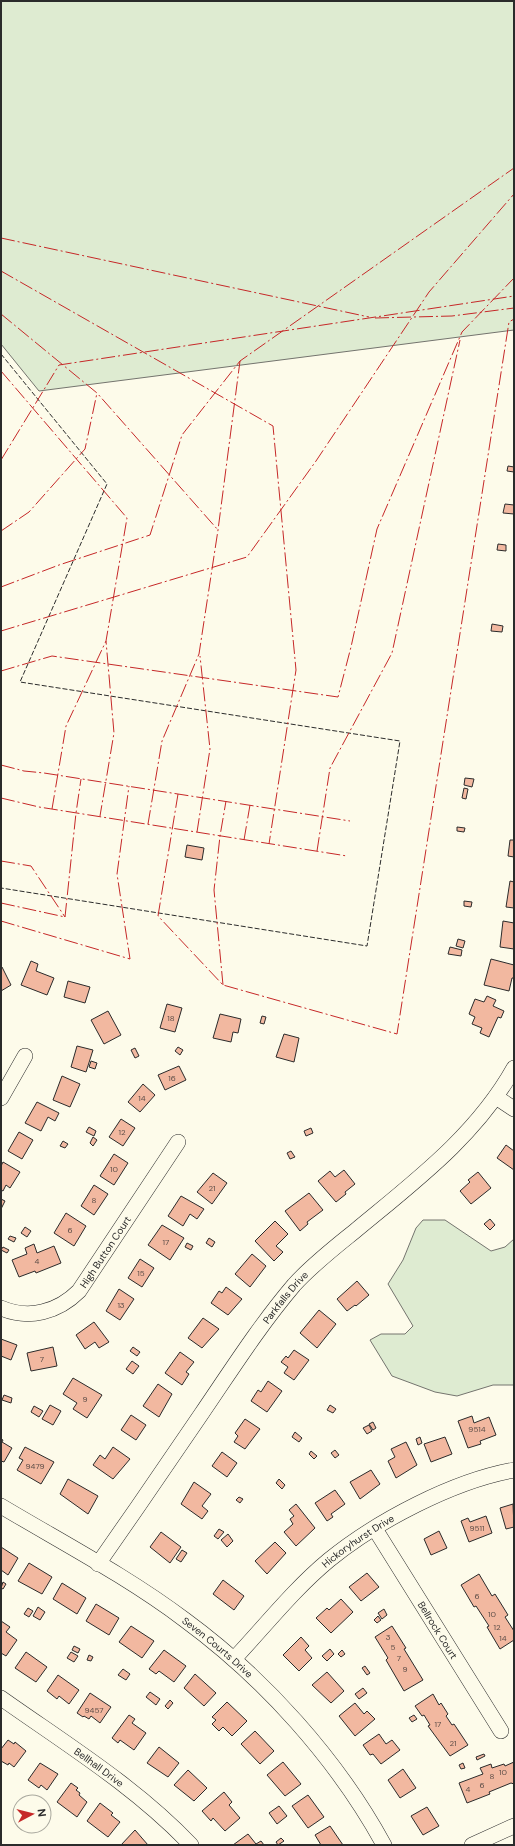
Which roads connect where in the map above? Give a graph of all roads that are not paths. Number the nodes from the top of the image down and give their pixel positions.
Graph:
1 (25, 1056) dead end
2 (514, 1068) edge
3 (496, 1097) junction
4 (1, 1098) edge
5 (514, 1108) edge
6 (178, 1142) dead end
7 (1, 1308) edge
8 (514, 1470) edge
9 (1, 1506) edge
10 (375, 1529) junction
11 (98, 1564) junction
12 (234, 1659) junction
13 (1, 1698) edge
14 (501, 1731) dead end
15 (514, 1826) edge
16 (190, 1845) edge
17 (384, 1845) edge
18 (472, 1845) edge

1 - 4 street
2 - 3 street, Parkfalls Drive
3 - 5 street
3 - 11 street, Parkfalls Drive
6 - 7 street, High Button Court
8 - 10 street, Hickoryhurst Drive
9 - 11 street, Seven Courts Drive
10 - 12 street, Hickoryhurst Drive
10 - 14 street, Bellrock Court
11 - 12 street, Seven Courts Drive
12 - 17 street, Seven Courts Drive
13 - 16 street, Bellhall Drive
15 - 18 street

